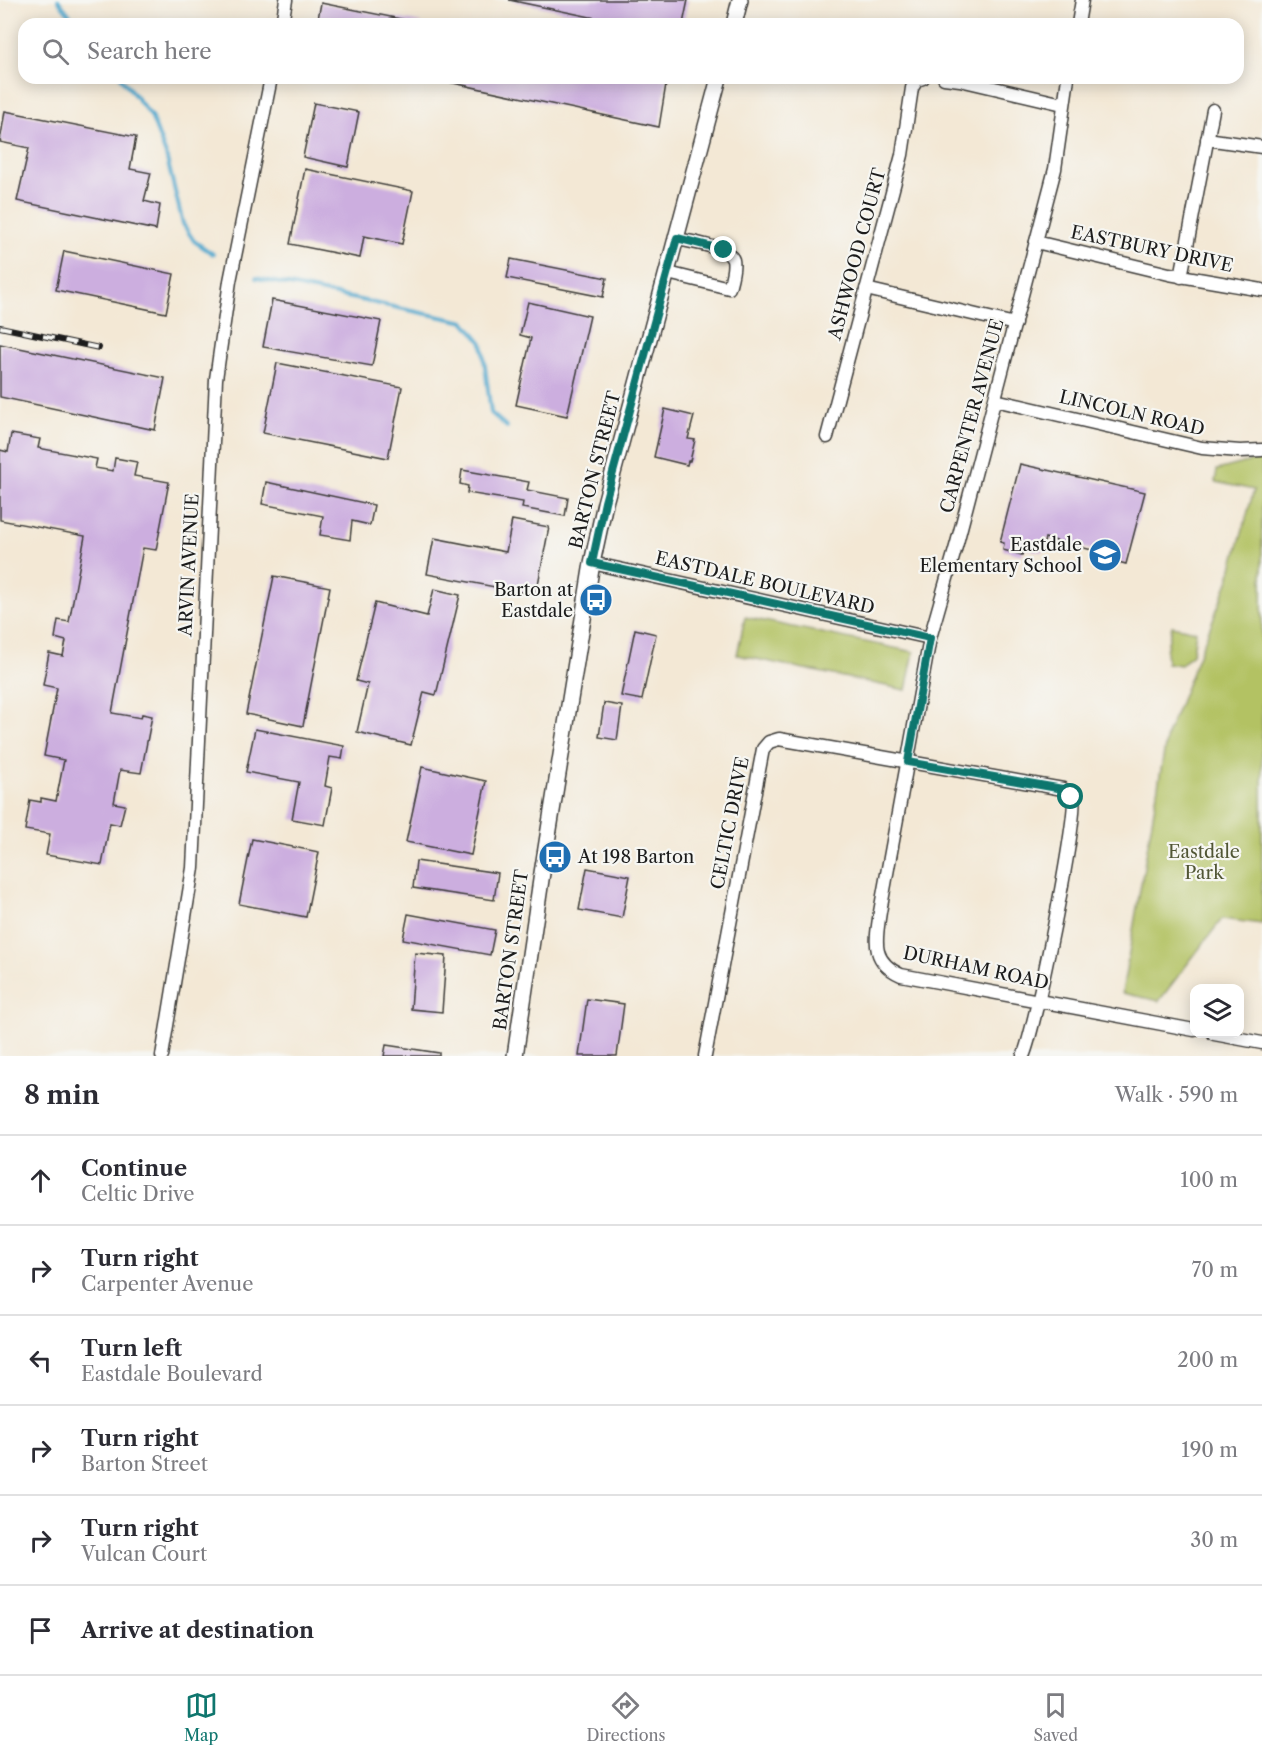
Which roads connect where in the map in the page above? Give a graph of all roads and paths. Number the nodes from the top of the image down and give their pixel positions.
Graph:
1 (286, 0) edge
2 (740, 0) edge
3 (1082, 0) edge
4 (283, 18) edge
5 (736, 18) edge
6 (1079, 18) edge
7 (270, 84) edge
8 (718, 84) edge
9 (916, 84) edge
10 (977, 84) edge
11 (1067, 84) edge
12 (1063, 104) junction
13 (1213, 110) dead end
14 (1207, 139) junction
15 (1262, 147) edge
16 (677, 238) junction
17 (1036, 242) junction
18 (668, 273) junction
19 (1182, 277) junction
20 (866, 290) junction
21 (1262, 290) edge
22 (1015, 324) junction
23 (995, 400) junction
24 (827, 437) dead end
25 (1262, 450) edge
26 (592, 563) junction
27 (930, 638) junction
28 (908, 762) junction
29 (1040, 1000) junction
30 (1190, 1029) edge
31 (1235, 1038) edge
32 (1262, 1043) edge
33 (162, 1056) edge
34 (515, 1056) edge
35 (705, 1056) edge
36 (1023, 1056) edge

1 - 4 street
2 - 5 main road
3 - 6 street
7 - 33 street, ARVIN AVENUE
8 - 16 main road, BARTON STREET
9 - 20 street, ASHWOOD COURT
10 - 12 street
11 - 12 street, CARPENTER AVENUE
12 - 17 street, CARPENTER AVENUE
13 - 14 street
14 - 15 street
14 - 19 street
16 - 18 main road, BARTON STREET
16 - 18 street
17 - 19 street, EASTBURY DRIVE
17 - 22 street, CARPENTER AVENUE
18 - 26 main road, BARTON STREET
19 - 21 street, EASTBURY DRIVE
20 - 22 street
20 - 24 street, ASHWOOD COURT
22 - 23 street, CARPENTER AVENUE
23 - 25 street, LINCOLN ROAD
23 - 27 street, CARPENTER AVENUE
26 - 27 street, EASTDALE BOULEVARD
26 - 34 main road, BARTON STREET
27 - 28 street, CARPENTER AVENUE
28 - 29 street, DURHAM ROAD
28 - 29 street, CELTIC DRIVE
28 - 35 street, CELTIC DRIVE
29 - 30 street, DURHAM ROAD
29 - 36 street, CELTIC DRIVE
31 - 32 street

